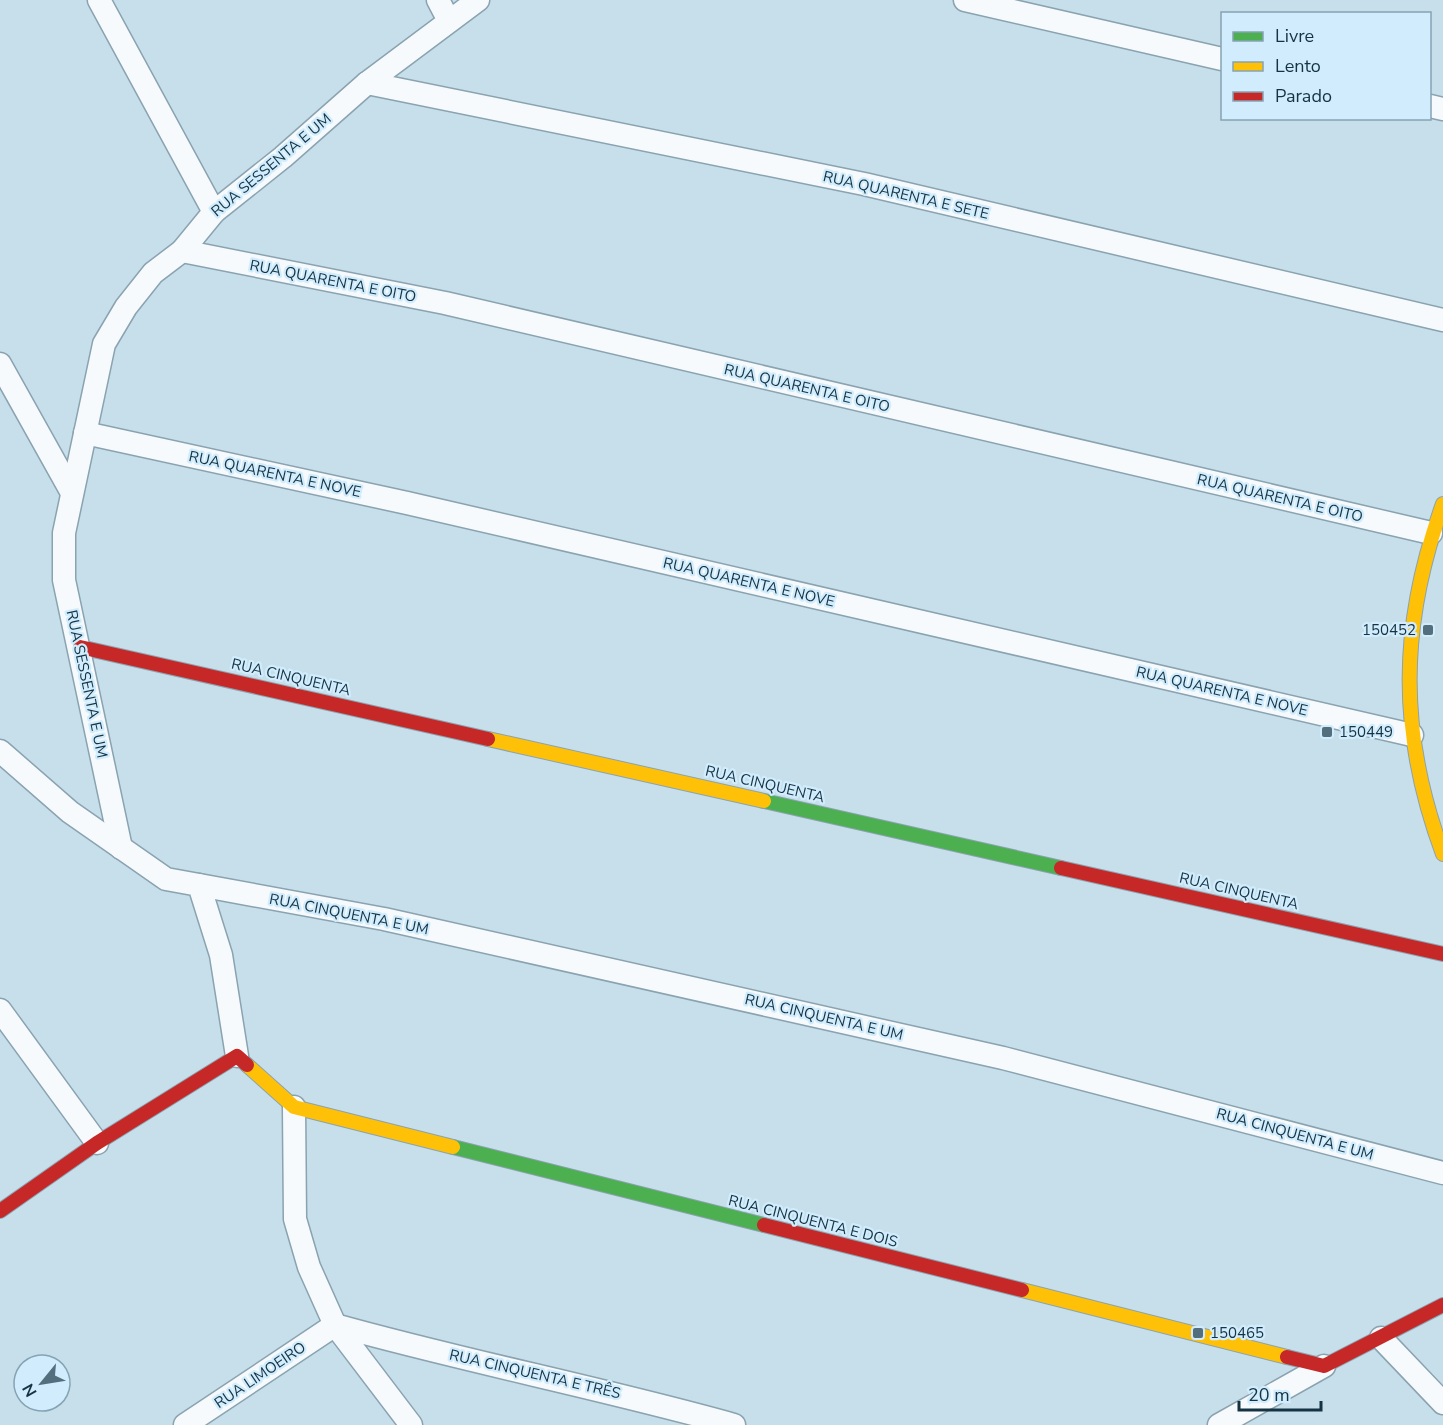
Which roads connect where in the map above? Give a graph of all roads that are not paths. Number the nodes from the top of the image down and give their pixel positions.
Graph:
1 (99, 0) edge
2 (438, 0) edge
3 (478, 0) edge
4 (965, 0) edge
5 (449, 21) junction
6 (1221, 59) edge
7 (367, 82) junction
8 (214, 212) junction
9 (182, 251) junction
10 (1443, 320) edge
11 (0, 364) edge
12 (85, 433) junction
13 (72, 493) junction
14 (1443, 504) edge
15 (1431, 533) junction
16 (80, 646) junction
17 (1412, 735) junction
18 (0, 751) edge
19 (121, 848) junction
20 (1443, 854) edge
21 (199, 885) junction
22 (1443, 954) edge
23 (0, 1010) edge
24 (237, 1056) junction
25 (294, 1107) junction
26 (96, 1143) junction
27 (1443, 1173) edge
28 (0, 1212) edge
29 (1443, 1305) edge
30 (335, 1325) junction
31 (1381, 1338) junction
32 (1324, 1366) junction
33 (1443, 1403) edge
34 (185, 1425) edge
35 (411, 1425) edge
36 (734, 1425) edge
37 (1219, 1425) edge

1 - 8 street
2 - 5 street
3 - 5 street, RUA SESSENTA E UM
4 - 6 street
5 - 7 street, RUA SESSENTA E UM
7 - 8 street, RUA SESSENTA E UM
7 - 10 street, RUA QUARENTA E SETE
8 - 9 street, RUA SESSENTA E UM
9 - 12 street, RUA SESSENTA E UM
9 - 15 street, RUA QUARENTA E OITO
11 - 13 street
12 - 13 street, RUA SESSENTA E UM
12 - 17 street, RUA QUARENTA E NOVE
13 - 16 street, RUA SESSENTA E UM
14 - 15 street
15 - 17 street
16 - 19 street, RUA SESSENTA E UM
16 - 22 street, RUA CINQUENTA
17 - 20 street
18 - 19 street
19 - 21 street
21 - 24 street
21 - 27 street, RUA CINQUENTA E UM
23 - 26 street
24 - 25 street
24 - 26 street
25 - 30 street
25 - 32 street, RUA CINQUENTA E DOIS
26 - 28 street
29 - 31 street
30 - 34 street, RUA LIMOEIRO
30 - 35 street
30 - 36 street, RUA CINQUENTA E TRÊS
31 - 32 street
31 - 33 street
32 - 37 street

